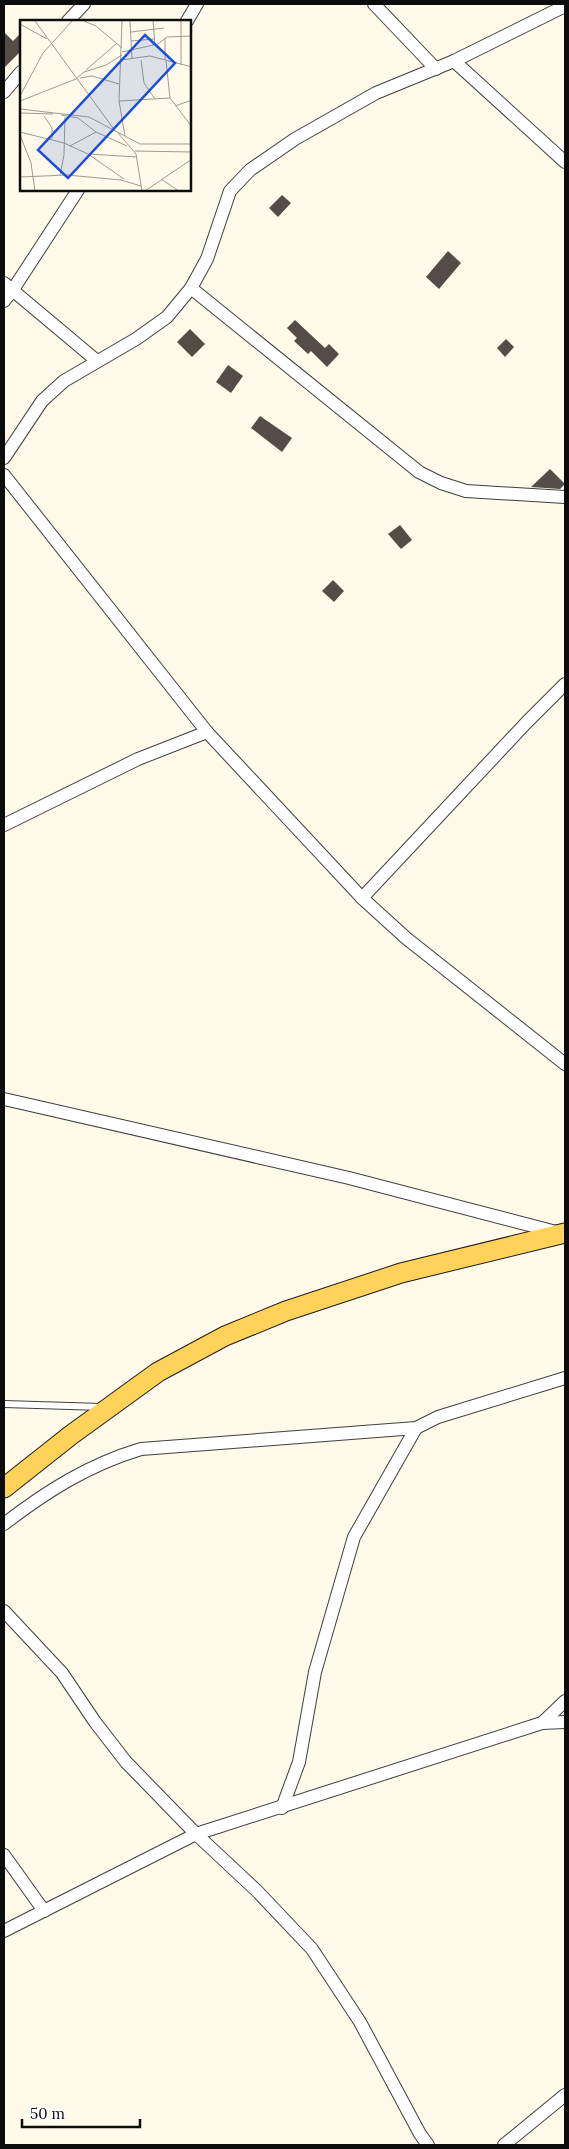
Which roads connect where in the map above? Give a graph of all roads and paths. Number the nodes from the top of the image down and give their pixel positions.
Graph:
1 (84, 4) edge
2 (197, 4) edge
3 (374, 4) edge
4 (565, 6) edge
5 (69, 20) edge
6 (188, 20) edge
7 (454, 62) junction
8 (436, 69) junction
9 (20, 73) edge
10 (4, 92) edge
11 (565, 162) edge
12 (77, 191) edge
13 (8, 287) edge
14 (190, 288) junction
15 (4, 301) edge
16 (97, 361) junction
17 (4, 458) edge
18 (4, 475) edge
19 (565, 498) edge
20 (565, 684) edge
21 (207, 732) junction
22 (4, 825) edge
23 (362, 898) junction
24 (565, 1064) edge
25 (4, 1099) edge
26 (564, 1233) edge
27 (565, 1378) edge
28 (4, 1404) edge
29 (110, 1407) junction
30 (416, 1428) junction
31 (4, 1488) edge
32 (4, 1524) edge
33 (4, 1611) edge
34 (565, 1700) edge
35 (565, 1722) edge
36 (542, 1724) junction
37 (282, 1808) junction
38 (196, 1834) junction
39 (4, 1855) edge
40 (44, 1910) junction
41 (4, 1931) edge
42 (565, 2095) edge
43 (428, 2145) edge
44 (504, 2145) edge

1 - 5 street
2 - 6 street
3 - 8 street
4 - 7 street
7 - 8 street
7 - 11 street
8 - 14 street
9 - 10 street
12 - 13 street
13 - 15 street
13 - 16 street
14 - 16 street
14 - 19 street
16 - 17 street
18 - 21 street
20 - 23 street
21 - 22 street
21 - 23 street
23 - 24 street
25 - 26 street
26 - 29 main road
27 - 30 street
28 - 29 lane
29 - 31 main road
30 - 32 street
30 - 37 street
33 - 38 street
34 - 36 street
35 - 36 street
36 - 37 street
37 - 38 street
38 - 40 street
38 - 43 street
39 - 40 street
40 - 41 street
42 - 44 street

